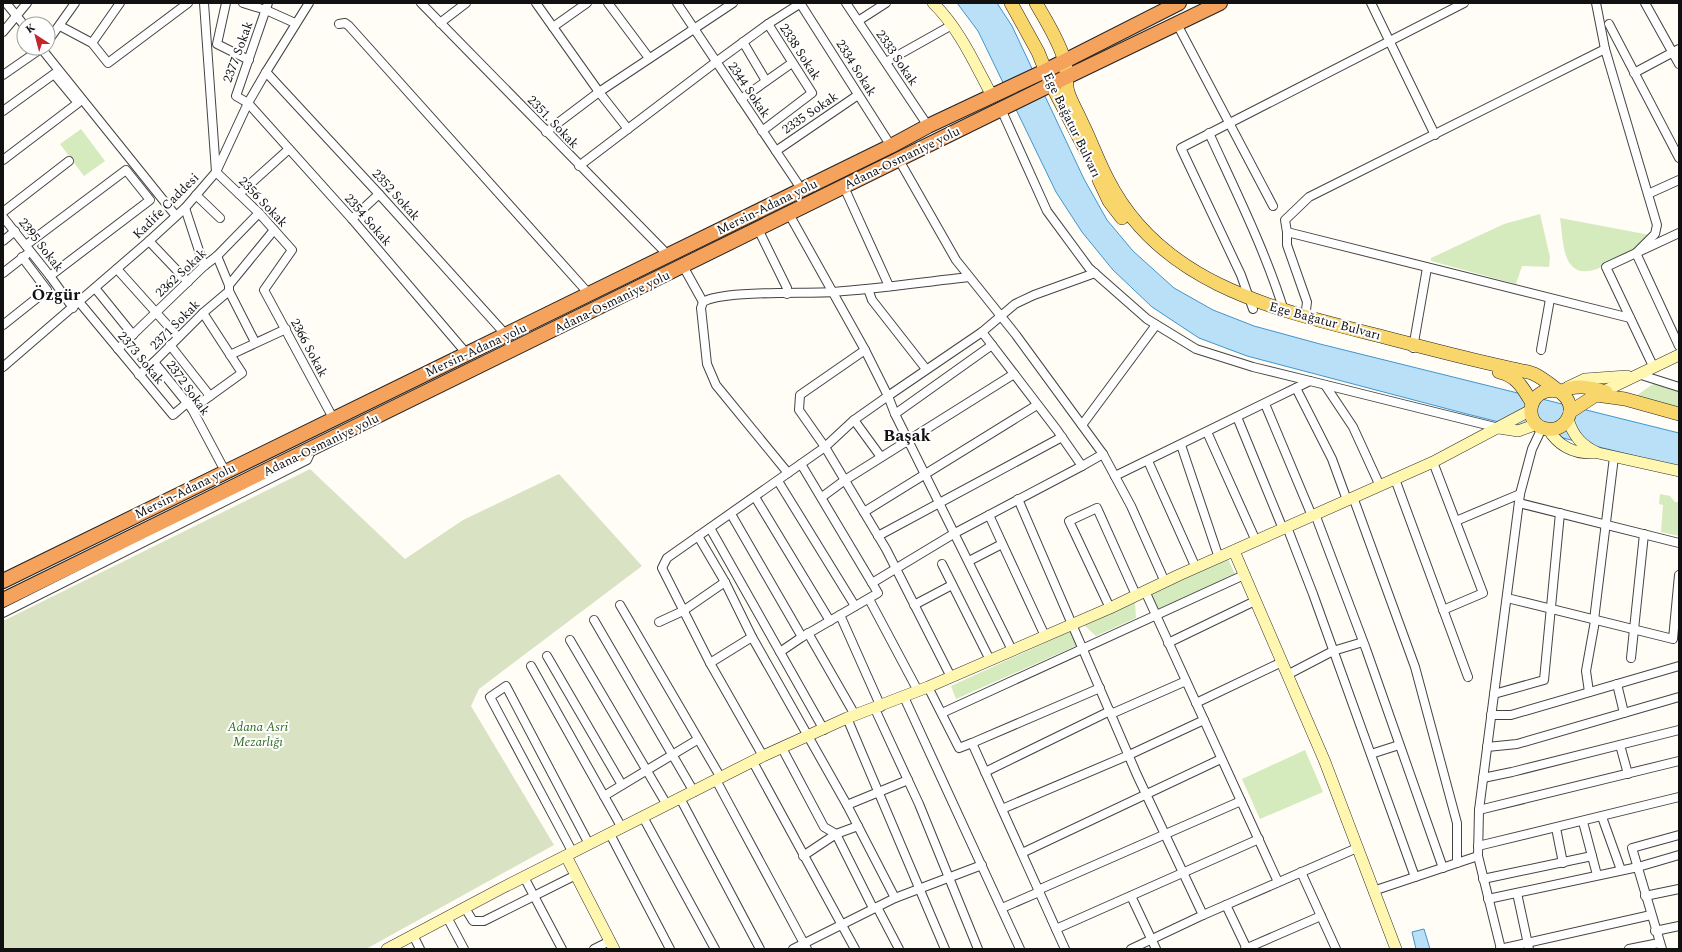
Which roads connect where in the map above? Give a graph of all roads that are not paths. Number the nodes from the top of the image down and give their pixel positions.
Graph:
1 (6, 3) edge
2 (27, 3) edge
3 (75, 3) edge
4 (120, 3) edge
5 (188, 3) edge
6 (204, 3) edge
7 (226, 3) edge
8 (243, 3) edge
9 (309, 3) edge
10 (421, 3) edge
11 (466, 3) edge
12 (536, 3) edge
13 (587, 3) edge
14 (608, 3) edge
15 (677, 3) edge
16 (733, 3) edge
17 (801, 3) edge
18 (846, 3) edge
19 (886, 3) edge
20 (934, 3) edge
21 (1011, 3) edge
22 (1036, 3) edge
23 (1220, 3) edge
24 (1371, 3) edge
25 (1464, 3) edge
26 (1596, 3) edge
27 (1645, 3) edge
28 (1176, 4) edge
29 (267, 6) edge
30 (18, 16) joint
31 (16, 18) edge
32 (858, 21) junction
33 (296, 23) junction
34 (440, 23) junction
35 (339, 24) dead end
36 (768, 24) junction
37 (1177, 24) junction
38 (1609, 24) dead end
39 (952, 25) junction
40 (60, 26) junction
41 (553, 27) junction
42 (695, 29) junction
43 (56, 31) edge
44 (3, 32) edge
45 (1389, 40) junction
46 (743, 42) junction
47 (92, 43) junction
48 (1605, 49) junction
49 (1676, 51) edge
50 (30, 56) edge
51 (47, 56) edge
52 (649, 58) junction
53 (249, 60) junction
54 (1065, 60) junction
55 (716, 62) junction
56 (886, 62) junction
57 (792, 63) junction
58 (1679, 64) edge
59 (266, 72) junction
60 (1043, 72) junction
61 (1634, 73) junction
62 (3, 75) edge
63 (1067, 77) junction
64 (766, 81) junction
65 (1050, 85) junction
66 (599, 92) junction
67 (858, 95) junction
68 (992, 96) junction
69 (741, 99) junction
70 (248, 103) junction
71 (1001, 109) junction
72 (3, 111) edge
73 (1230, 122) junction
74 (928, 126) junction
75 (628, 129) junction
76 (546, 132) junction
77 (762, 132) junction
78 (1209, 134) junction
79 (1435, 135) junction
80 (1676, 145) edge
81 (891, 146) junction
82 (289, 149) junction
83 (776, 151) junction
84 (1679, 158) edge
85 (3, 160) edge
86 (899, 160) junction
87 (69, 161) dead end
88 (579, 166) junction
89 (216, 172) junction
90 (1679, 180) edge
91 (844, 186) junction
92 (802, 190) junction
93 (240, 194) junction
94 (379, 194) junction
95 (1648, 194) junction
96 (196, 195) junction
97 (1273, 206) dead end
98 (185, 208) junction
99 (3, 212) edge
100 (259, 213) junction
101 (789, 214) junction
102 (176, 216) junction
103 (3, 217) edge
104 (220, 218) dead end
105 (352, 219) junction
106 (758, 229) junction
107 (274, 230) junction
108 (15, 231) junction
109 (1287, 232) junction
110 (1678, 235) edge
111 (3, 241) edge
112 (149, 241) junction
113 (28, 248) junction
114 (1636, 253) junction
115 (217, 256) junction
116 (669, 256) junction
117 (22, 257) junction
118 (204, 266) junction
119 (683, 266) junction
120 (1427, 268) junction
121 (117, 269) junction
122 (3, 273) edge
123 (1095, 273) junction
124 (50, 276) junction
125 (969, 277) junction
126 (188, 282) junction
127 (889, 286) junction
128 (95, 288) junction
129 (229, 288) junction
130 (868, 288) junction
131 (264, 290) joint
132 (833, 292) junction
133 (787, 294) junction
134 (590, 295) junction
135 (1550, 299) junction
136 (703, 302) junction
137 (80, 303) junction
138 (1251, 303) junction
139 (73, 308) junction
140 (1285, 312) junction
141 (203, 313) junction
142 (155, 314) junction
143 (1001, 316) junction
144 (1305, 318) junction
145 (1630, 318) junction
146 (3, 325) edge
147 (1156, 325) junction
148 (286, 329) junction
149 (982, 332) junction
150 (133, 335) junction
151 (507, 336) junction
152 (178, 338) junction
153 (255, 342) junction
154 (170, 345) junction
155 (992, 346) junction
156 (1679, 346) edge
157 (1413, 348) junction
158 (118, 350) junction
159 (865, 350) junction
160 (1541, 350) dead end
161 (230, 354) junction
162 (467, 354) junction
163 (1679, 355) edge
164 (154, 362) junction
165 (1653, 366) junction
166 (3, 367) edge
167 (926, 369) junction
168 (1014, 374) junction
169 (1638, 374) junction
170 (139, 375) junction
171 (1626, 380) junction
172 (1310, 381) junction
173 (1324, 384) junction
174 (1679, 387) edge
175 (1296, 388) junction
176 (1562, 391) junction
177 (1599, 393) junction
178 (210, 396) junction
179 (888, 396) junction
180 (1624, 399) junction
181 (1265, 404) junction
182 (1037, 405) junction
183 (189, 406) junction
184 (1531, 406) junction
185 (895, 414) junction
186 (1679, 414) edge
187 (1569, 416) junction
188 (1237, 417) junction
189 (333, 418) junction
190 (854, 420) junction
191 (1082, 425) junction
192 (1542, 427) junction
193 (1499, 428) junction
194 (1207, 432) junction
195 (1062, 437) junction
196 (909, 440) junction
197 (1181, 444) junction
198 (825, 447) junction
199 (312, 449) junction
200 (1598, 453) junction
201 (1103, 454) junction
202 (1614, 457) junction
203 (881, 458) junction
204 (1148, 461) junction
205 (1432, 462) junction
206 (801, 464) junction
207 (1082, 466) junction
208 (225, 471) junction
209 (1679, 471) edge
210 (788, 473) junction
211 (926, 473) junction
212 (1115, 476) junction
213 (1395, 479) junction
214 (845, 480) junction
215 (778, 481) junction
216 (1380, 486) junction
217 (1520, 494) junction
218 (755, 497) junction
219 (822, 497) junction
220 (1350, 499) junction
221 (1018, 500) junction
222 (940, 502) junction
223 (1518, 503) junction
224 (864, 512) junction
225 (1560, 513) junction
226 (730, 514) junction
227 (989, 515) junction
228 (1314, 515) junction
229 (1456, 521) junction
230 (1606, 525) junction
231 (710, 528) junction
232 (1285, 528) junction
233 (955, 533) junction
234 (1644, 534) junction
235 (698, 536) junction
236 (878, 536) junction
237 (1256, 540) junction
238 (1679, 543) edge
239 (1002, 544) junction
240 (1234, 551) junction
241 (1219, 558) junction
242 (969, 561) junction
243 (942, 564) dead end
244 (896, 568) junction
245 (1196, 568) junction
246 (1244, 575) junction
247 (1679, 575) edge
248 (3, 581) edge
249 (725, 582) junction
250 (1165, 582) junction
251 (872, 583) junction
252 (952, 585) junction
253 (1141, 593) junction
254 (1507, 598) junction
255 (869, 599) junction
256 (3, 600) edge
257 (1255, 601) junction
258 (620, 605) dead end
259 (914, 605) junction
260 (855, 606) junction
261 (1110, 608) junction
262 (1443, 610) junction
263 (1551, 610) junction
264 (683, 611) junction
265 (3, 614) edge
266 (840, 615) junction
267 (1156, 615) junction
268 (1677, 618) edge
269 (594, 620) dead end
270 (830, 621) junction
271 (1594, 621) junction
272 (658, 622) dead end
273 (1073, 623) junction
274 (1633, 629) junction
275 (805, 635) junction
276 (1045, 636) junction
277 (752, 637) junction
278 (570, 640) dead end
279 (1363, 642) junction
280 (1168, 643) junction
281 (1083, 649) junction
282 (1012, 650) junction
283 (1333, 651) junction
284 (780, 652) junction
285 (547, 656) dead end
286 (1632, 658) dead end
287 (990, 660) junction
288 (1282, 662) junction
289 (710, 663) junction
290 (531, 666) dead end
291 (1679, 666) edge
292 (1287, 675) junction
293 (951, 677) junction
294 (1468, 677) dead end
295 (1186, 681) junction
296 (1617, 684) junction
297 (1100, 688) junction
298 (923, 689) junction
299 (1590, 692) junction
300 (1494, 694) junction
301 (904, 697) junction
302 (1679, 697) edge
303 (1196, 703) junction
304 (878, 708) junction
305 (942, 713) junction
306 (1111, 713) junction
307 (1624, 713) junction
308 (1491, 715) junction
309 (851, 717) junction
310 (1204, 720) junction
311 (824, 730) junction
312 (1679, 730) edge
313 (808, 736) junction
314 (697, 740) junction
315 (972, 742) junction
316 (1399, 745) junction
317 (1620, 745) junction
318 (1487, 747) junction
319 (782, 748) junction
320 (1371, 754) junction
321 (1129, 755) junction
322 (673, 756) junction
323 (763, 756) junction
324 (1222, 759) junction
325 (1679, 761) edge
326 (753, 762) junction
327 (647, 771) junction
328 (985, 772) junction
329 (1628, 774) junction
330 (1483, 778) junction
331 (718, 779) junction
332 (908, 780) junction
333 (622, 785) junction
334 (879, 791) junction
335 (694, 792) junction
336 (1147, 795) junction
337 (604, 796) junction
338 (1679, 797) edge
339 (680, 798) junction
340 (1241, 801) junction
341 (667, 805) junction
342 (847, 805) junction
343 (1002, 809) junction
344 (1479, 810) junction
345 (643, 817) junction
346 (1602, 817) junction
347 (1583, 822) junction
348 (858, 826) junction
349 (622, 828) junction
350 (1556, 828) junction
351 (610, 834) junction
352 (836, 834) junction
353 (1165, 834) junction
354 (1679, 835) edge
355 (1258, 840) junction
356 (589, 844) junction
357 (1478, 846) junction
358 (1357, 848) junction
359 (1022, 853) junction
360 (569, 854) junction
361 (1679, 855) edge
362 (803, 856) junction
363 (1478, 856) junction
364 (1592, 856) junction
365 (1563, 862) junction
366 (1457, 863) junction
367 (982, 865) junction
368 (1638, 866) junction
369 (1443, 868) junction
370 (1621, 870) junction
371 (1301, 872) junction
372 (1183, 873) junction
373 (576, 875) junction
374 (1598, 875) junction
375 (524, 877) junction
376 (1415, 877) junction
377 (949, 878) junction
378 (1483, 879) junction
379 (1278, 882) junction
380 (1679, 888) edge
381 (920, 889) junction
382 (1039, 891) junction
383 (1372, 891) junction
384 (1517, 893) junction
385 (534, 896) junction
386 (1131, 896) junction
387 (1646, 896) junction
388 (895, 898) junction
389 (1488, 899) junction
390 (1226, 905) junction
391 (465, 908) junction
392 (875, 908) junction
393 (1002, 908) junction
394 (1203, 915) junction
395 (1651, 915) junction
396 (1321, 916) junction
397 (447, 917) junction
398 (841, 925) junction
399 (1679, 926) edge
400 (1056, 929) junction
401 (1655, 931) junction
402 (414, 935) junction
403 (1152, 939) junction
404 (612, 945) edge
405 (806, 946) edge
406 (1529, 946) edge
407 (1660, 946) edge
408 (387, 949) edge
409 (420, 949) edge
410 (464, 949) edge
411 (562, 949) edge
412 (594, 949) edge
413 (670, 949) edge
414 (715, 949) edge
415 (760, 949) edge
416 (793, 949) edge
417 (855, 949) edge
418 (899, 949) edge
419 (945, 949) edge
420 (978, 949) edge
421 (1020, 949) edge
422 (1065, 949) edge
423 (1131, 949) edge
424 (1156, 949) edge
425 (1246, 949) edge
426 (1336, 949) edge
427 (1396, 949) edge
428 (1500, 949) edge
429 (1629, 949) edge

1 - 30 street
2 - 30 street
3 - 40 street
4 - 47 street
5 - 47 street
6 - 89 street
7 - 53 street
8 - 29 street
9 - 33 street, Kadife Caddesi
10 - 34 street, 2351. Sokak
11 - 34 street
12 - 41 street
13 - 41 street
14 - 52 street
15 - 42 street, 2344 Sokak
16 - 42 street
17 - 36 street
17 - 67 street, 2334 Sokak
18 - 32 street, 2333 Sokak
19 - 32 street
20 - 39 main road
21 - 60 main road, Ege Bağatur Bulvarı
22 - 54 main road, Ege Bağatur Bulvarı
23 - 37 highway, Adana-Osmaniye yolu
24 - 45 street
25 - 45 street
26 - 48 street
27 - 49 street
28 - 54 highway
29 - 33 street
29 - 53 street, 2377 Sokak
31 - 44 street
32 - 56 street, 2333 Sokak
33 - 59 street, Kadife Caddesi
34 - 76 street, 2351. Sokak
35 - 134 street
36 - 46 street
36 - 57 street, 2338 Sokak
37 - 63 highway, Adana-Osmaniye yolu
37 - 73 street
38 - 61 street
39 - 56 street
39 - 68 main road
40 - 43 street
40 - 47 street
41 - 66 street
42 - 52 street
42 - 55 street, 2344 Sokak
45 - 73 street
45 - 79 street
46 - 55 street
46 - 64 street
48 - 79 street
48 - 95 street
49 - 58 street
49 - 61 street
50 - 62 street
51 - 102 street
52 - 66 street
53 - 70 street, 2377 Sokak
54 - 60 highway
54 - 63 main road, Ege Bağatur Bulvarı
55 - 69 street, 2344 Sokak
55 - 75 street
56 - 74 street, 2333 Sokak
57 - 64 street
57 - 77 street, 2338 Sokak
59 - 70 street, Kadife Caddesi
59 - 94 street, 2352 Sokak
60 - 65 main road, Ege Bağatur Bulvarı
60 - 68 highway
61 - 80 street
63 - 65 highway, Adana-Osmaniye yolu
63 - 138 main road, Ege Bağatur Bulvarı
64 - 69 street
65 - 71 highway, Adana-Osmaniye yolu
65 - 138 main road, Ege Bağatur Bulvarı
66 - 75 street
66 - 76 street
67 - 81 street, 2334 Sokak
67 - 83 street, 2335 Sokak
68 - 74 highway, Mersin-Adana yolu
69 - 77 street, 2344 Sokak
70 - 82 street, 2354 Sokak
70 - 89 street, Kadife Caddesi
71 - 86 highway, Adana-Osmaniye yolu
71 - 123 street
72 - 85 street
73 - 78 street
73 - 97 street
74 - 81 highway, Mersin-Adana yolu
75 - 88 street
76 - 88 street, 2351. Sokak
77 - 83 street, 2344 Sokak
78 - 138 street
78 - 140 street
79 - 109 street
80 - 84 street
81 - 92 highway, Mersin-Adana yolu
82 - 93 street
82 - 105 street, 2354 Sokak
83 - 92 street, 2344 Sokak
86 - 91 highway, Adana-Osmaniye yolu
86 - 125 street
87 - 99 street
88 - 116 street, 2351. Sokak
89 - 93 street, 2356 Sokak
89 - 96 street, Kadife Caddesi
90 - 95 street
91 - 101 highway, Adana-Osmaniye yolu
91 - 127 street
92 - 116 highway, Mersin-Adana yolu
93 - 100 street, 2356 Sokak
94 - 105 street
94 - 151 street, 2352 Sokak
95 - 114 street
96 - 98 street, Kadife Caddesi
96 - 104 street
98 - 102 street, Kadife Caddesi
98 - 118 street
100 - 107 street, 2356 Sokak
100 - 115 street, 2362 Sokak
101 - 106 highway, Adana-Osmaniye yolu
101 - 132 street
102 - 112 street, Kadife Caddesi
103 - 108 street, 2395 Sokak
105 - 162 street, 2354 Sokak
106 - 119 highway, Adana-Osmaniye yolu
106 - 133 street
107 - 129 street, 2371 Sokak
107 - 131 street, 2356 Sokak
108 - 111 street
108 - 113 street, 2395 Sokak
109 - 120 street
109 - 144 street
110 - 114 street
112 - 121 street, Kadife Caddesi
112 - 126 street
113 - 117 street
113 - 124 street, 2395 Sokak
113 - 124 street
114 - 145 street
114 - 156 street
115 - 118 street, 2362 Sokak
115 - 129 street
116 - 134 highway, Mersin-Adana yolu
117 - 122 street
117 - 146 street
118 - 126 street, 2362 Sokak
119 - 136 street
119 - 199 highway, Adana-Osmaniye yolu
120 - 135 street
120 - 157 street
121 - 128 street, Kadife Caddesi
121 - 142 street
123 - 143 street
123 - 147 street
124 - 139 street, 2395 Sokak
125 - 127 street
125 - 143 street
126 - 142 street, 2362 Sokak
127 - 130 street
128 - 137 street, Kadife Caddesi
128 - 150 street
129 - 141 street, 2371 Sokak
129 - 153 street
130 - 132 street
130 - 167 street
131 - 148 street, 2366 Sokak
132 - 133 street
132 - 159 street
133 - 136 street
134 - 151 highway, Mersin-Adana yolu
135 - 145 street
135 - 160 street
136 - 210 street
137 - 139 street, Kadife Caddesi
137 - 158 street, 2373 Sokak
138 - 140 main road, Ege Bağatur Bulvarı
138 - 157 main road, Ege Bağatur Bulvarı
139 - 166 street, Kadife Caddesi
140 - 144 main road, Ege Bağatur Bulvarı
141 - 152 street, 2371 Sokak
141 - 161 street
142 - 150 street, 2362 Sokak
142 - 152 street
143 - 149 street
143 - 191 street
144 - 157 main road, Ege Bağatur Bulvarı
145 - 165 street
147 - 172 street
147 - 191 street
148 - 153 street
148 - 189 street, 2366 Sokak
149 - 155 street
149 - 167 street
150 - 158 street, 2362 Sokak
151 - 162 highway, Mersin-Adana yolu
152 - 154 street, 2371 Sokak
153 - 161 street
154 - 164 street, 2371 Sokak
154 - 178 street
155 - 168 street
155 - 185 street
157 - 176 main road, Ege Bağatur Bulvarı
157 - 184 main road, Ege Bağatur Bulvarı
158 - 170 street, 2373 Sokak
159 - 179 street
159 - 198 street
161 - 178 street
162 - 189 highway, Mersin-Adana yolu
163 - 165 main road
164 - 170 street, 2371 Sokak
164 - 183 street, 2372 Sokak
165 - 169 main road
167 - 179 street
168 - 182 street
168 - 196 street
169 - 171 main road
169 - 174 street
169 - 176 main road
170 - 183 street, 2373 Sokak
171 - 177 main road
171 - 180 main road
172 - 173 street
172 - 175 street
173 - 193 street
173 - 216 street
175 - 181 street
175 - 220 street
176 - 177 main road
176 - 184 main road
176 - 187 main road
177 - 180 main road
177 - 187 main road
178 - 183 street
179 - 185 street
179 - 190 street
180 - 186 main road
181 - 188 street
181 - 228 street
182 - 195 street
182 - 211 street
183 - 208 street, 2372 Sokak
184 - 192 main road
184 - 193 main road
185 - 196 street
187 - 192 main road
187 - 200 main road
188 - 194 street
188 - 232 street
189 - 208 highway, Mersin-Adana yolu
190 - 198 street
190 - 203 street
191 - 201 street
192 - 193 main road
192 - 200 main road
192 - 217 street
193 - 205 main road
194 - 197 street
194 - 237 street
195 - 207 street
195 - 222 street
196 - 203 street
196 - 211 street
197 - 204 street
197 - 241 street
198 - 206 street
198 - 214 street
199 - 256 highway, Adana-Osmaniye yolu
199 - 265 street
200 - 202 main road
201 - 207 street
201 - 212 street
202 - 209 main road
202 - 230 street
203 - 214 street
204 - 212 street
204 - 245 street
205 - 213 main road
205 - 229 street
206 - 210 street
206 - 219 street
207 - 221 street
208 - 248 highway, Mersin-Adana yolu
210 - 215 street
211 - 222 street
211 - 224 street
212 - 250 street
213 - 216 main road
213 - 262 street
214 - 219 street
214 - 224 street
215 - 218 street
215 - 260 street
216 - 220 main road
217 - 223 street
217 - 229 street
218 - 226 street
218 - 270 street
219 - 251 street
220 - 228 main road
220 - 366 street
221 - 227 street
221 - 273 street
222 - 233 street
222 - 236 street
223 - 225 street
223 - 254 street
224 - 236 street
225 - 230 street
225 - 263 street
226 - 231 street
226 - 275 street
227 - 233 street
227 - 239 street
228 - 232 main road
228 - 279 street
229 - 262 street
230 - 234 street
230 - 271 street
231 - 235 street
231 - 284 street
232 - 237 main road
232 - 283 street
233 - 242 street
233 - 244 street
234 - 238 street
234 - 274 street
235 - 249 street
235 - 264 street
236 - 244 street
237 - 240 main road
239 - 242 street
239 - 276 street
240 - 241 main road
240 - 246 main road
241 - 245 main road
242 - 282 street
243 - 252 street
244 - 251 street
244 - 259 street
245 - 250 main road
246 - 257 main road
246 - 267 street
247 - 268 street
249 - 264 street
249 - 277 street
250 - 253 main road
251 - 255 street
252 - 259 street
252 - 287 street
253 - 261 main road
253 - 261 street
253 - 267 street
254 - 263 street
254 - 300 street
255 - 260 street
255 - 298 street
257 - 280 street
257 - 288 main road
258 - 314 street
259 - 293 street
260 - 266 street
261 - 273 main road
262 - 294 street
263 - 271 street
263 - 300 street
264 - 272 street
264 - 289 street
266 - 270 street
266 - 304 street
267 - 280 street
267 - 281 street
268 - 274 street
269 - 322 street
270 - 275 street
271 - 274 street
271 - 299 street
273 - 276 main road
273 - 281 street
274 - 286 street
275 - 284 street
275 - 309 street
276 - 282 main road
277 - 289 street
277 - 313 street
278 - 327 street
279 - 283 street
279 - 316 street
280 - 295 street
281 - 297 street
281 - 305 street
282 - 287 main road
283 - 292 street
283 - 320 street
284 - 311 street
285 - 333 street
287 - 293 main road
288 - 292 main road
288 - 303 street
289 - 323 street
290 - 337 street
291 - 296 street
292 - 358 main road
293 - 298 main road
295 - 303 street
295 - 306 street
296 - 299 street
296 - 307 street
297 - 306 street
297 - 315 street
298 - 301 main road
298 - 305 street
299 - 308 street
300 - 308 street
301 - 304 main road
301 - 367 street
302 - 307 street
303 - 310 street
304 - 309 main road
304 - 332 street
305 - 315 street
306 - 321 street
306 - 328 street
307 - 318 street
308 - 318 street
309 - 311 main road
309 - 334 street
310 - 321 street
310 - 324 street
311 - 313 main road
312 - 317 street
313 - 319 main road
313 - 342 street
314 - 322 street
314 - 331 street
315 - 328 street
316 - 320 street
316 - 369 street
317 - 329 street
317 - 330 street
318 - 330 street
319 - 323 main road
319 - 352 street
320 - 376 street
321 - 336 street
321 - 343 street
322 - 327 street
322 - 335 street
323 - 326 main road
324 - 336 street
324 - 340 street
325 - 329 street
326 - 331 main road
326 - 362 street
327 - 333 street
327 - 341 street
328 - 343 street
329 - 344 street
330 - 344 street
331 - 335 main road
331 - 405 street
332 - 334 street
332 - 377 street
333 - 337 street
334 - 342 street
334 - 381 street
335 - 339 main road
336 - 353 street
336 - 359 street
337 - 349 street
338 - 346 street
339 - 341 main road
339 - 415 street
340 - 353 street
340 - 355 street
341 - 345 main road
342 - 348 street
343 - 359 street
344 - 357 street
345 - 349 main road
345 - 414 street
346 - 347 street
346 - 370 street
347 - 350 street
347 - 364 street
348 - 352 street
348 - 388 street
349 - 351 main road
350 - 357 street
350 - 365 street
351 - 356 main road
351 - 413 street
352 - 362 street
352 - 392 street
353 - 372 street
353 - 382 street
354 - 368 street
355 - 372 street
355 - 379 street
356 - 360 main road
356 - 360 street
357 - 363 street
358 - 371 street
358 - 383 main road
359 - 382 street
360 - 373 main road
360 - 375 main road
361 - 368 street
362 - 398 street
363 - 366 street
363 - 378 street
364 - 365 street
364 - 374 street
365 - 378 street
366 - 369 street
367 - 377 street
367 - 393 street
368 - 370 street
368 - 387 street
369 - 376 street
370 - 374 street
371 - 379 street
371 - 396 street
372 - 386 street
372 - 394 street
373 - 385 street
373 - 404 main road
374 - 384 street
375 - 385 street
375 - 391 main road
376 - 383 street
377 - 381 street
377 - 420 street
378 - 389 street
379 - 390 street
380 - 387 street
381 - 388 street
381 - 419 street
382 - 393 street
382 - 400 street
383 - 427 main road
384 - 389 street
384 - 406 street
385 - 391 street
385 - 411 street
386 - 400 street
386 - 403 street
387 - 395 street
388 - 392 street
389 - 428 street
390 - 394 street
390 - 425 street
391 - 397 main road
392 - 398 street
392 - 418 street
393 - 421 street
394 - 403 street
395 - 401 street
395 - 406 street
396 - 425 street
396 - 426 street
397 - 402 main road
397 - 410 street
398 - 405 street
398 - 417 street
399 - 401 street
400 - 422 street
401 - 407 street
402 - 408 main road
402 - 409 street
403 - 423 street
403 - 424 street
404 - 412 street
405 - 416 street
406 - 428 street
407 - 429 street

